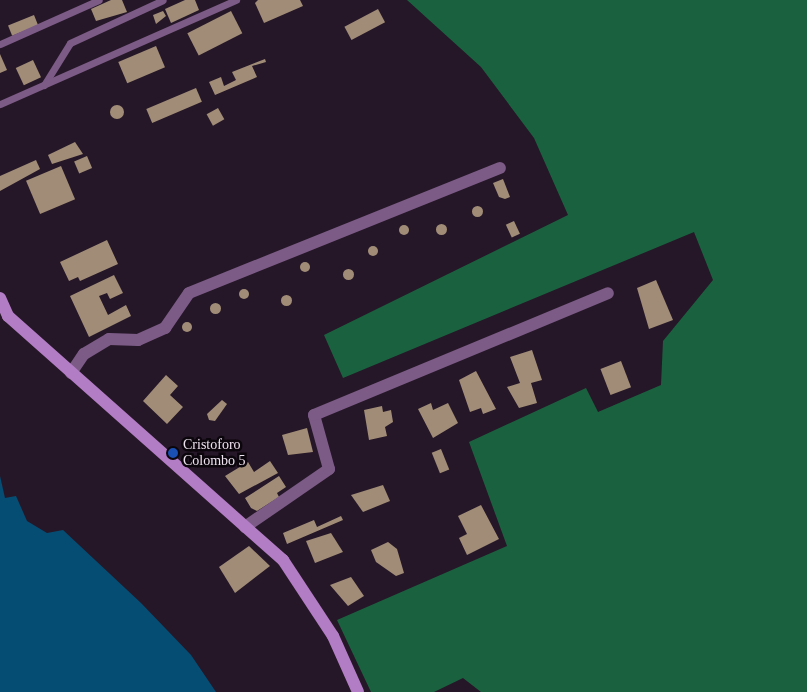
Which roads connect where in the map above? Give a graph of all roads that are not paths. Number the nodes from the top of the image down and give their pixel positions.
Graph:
1 (99, 0) edge
2 (164, 0) edge
3 (236, 0) edge
4 (0, 44) edge
5 (44, 85) junction
6 (0, 104) edge
7 (500, 168) dead end
8 (608, 293) dead end
9 (0, 298) edge
10 (71, 373) junction
11 (245, 527) junction
12 (358, 692) edge

1 - 4 lane
2 - 5 lane
3 - 5 lane
5 - 6 lane
7 - 10 street
8 - 11 street
9 - 10 main road
10 - 11 main road
11 - 12 main road

